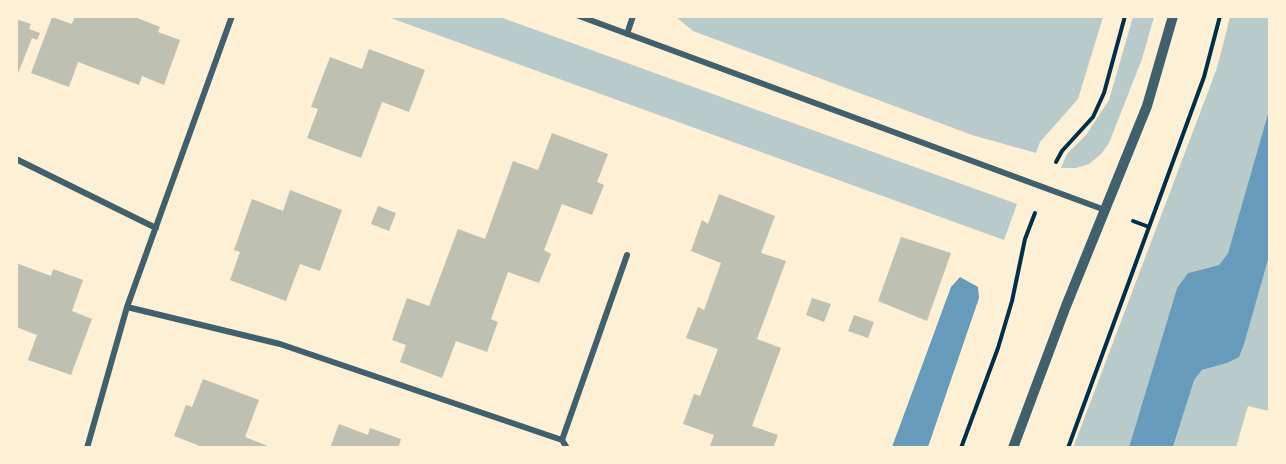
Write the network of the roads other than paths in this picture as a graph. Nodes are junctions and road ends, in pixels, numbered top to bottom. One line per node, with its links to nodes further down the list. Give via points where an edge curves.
1 (232, 16): 8 (street)
2 (579, 16): 5 (street)
3 (633, 16): 5 (street)
4 (1173, 16): 7 (street, via 1147,106)
5 (627, 34): 7 (street)
6 (16, 159): 8 (street)
7 (1105, 210): 14 (street)
8 (156, 228): 10 (street)
9 (627, 255): 11 (street)
10 (127, 307): 11 (street, via 280,344); 12 (street)
11 (562, 440): 13 (street)
12 (87, 447)
13 (567, 447)
14 (1014, 447)

